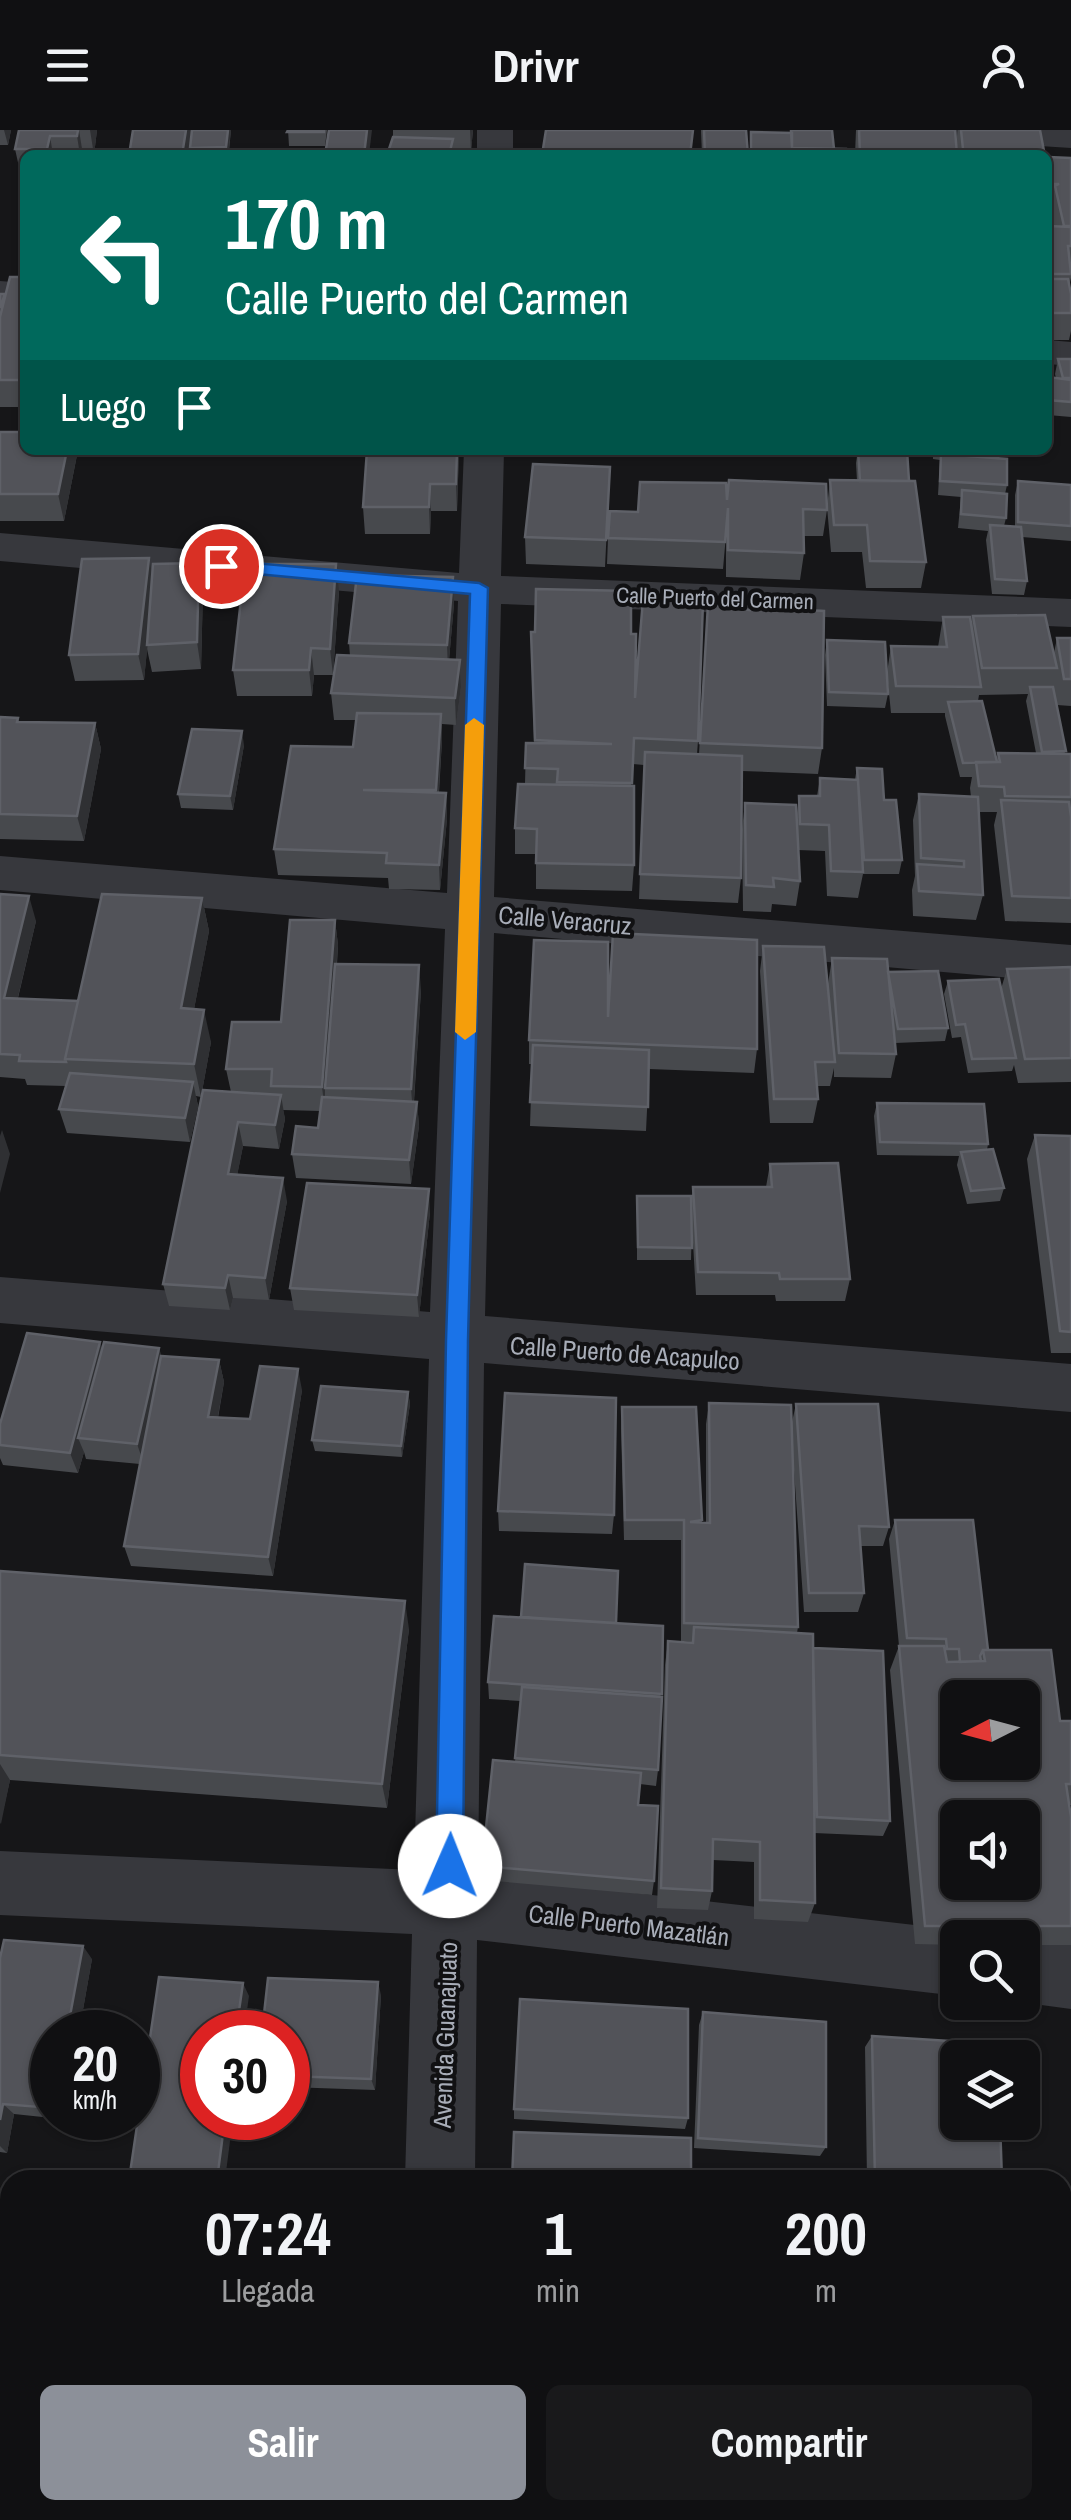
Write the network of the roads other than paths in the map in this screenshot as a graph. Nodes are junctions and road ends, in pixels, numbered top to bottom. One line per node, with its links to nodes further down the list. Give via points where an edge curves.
1 (960, 130): 2 (street)
2 (1071, 136)
3 (484, 455): 5 (street, Avenida Guanajuato)
4 (0, 547): 5 (street, Calle Puerto del Carmen)
5 (479, 588): 6 (street, Calle Puerto del Carmen); 8 (street, Avenida Guanajuato)
6 (1071, 614)
7 (0, 873): 8 (street, Calle Veracruz)
8 (468, 912): 9 (street, Calle Veracruz); 11 (street, Avenida Guanajuato)
9 (1071, 964)
10 (0, 1300): 11 (street, Calle Puerto de Acapulco)
11 (457, 1340): 12 (street, Calle Puerto de Acapulco); 14 (street, Avenida Guanajuato)
12 (1071, 1388)
13 (0, 1883): 14 (street, Calle Puerto Mazatlán)
14 (449, 1904): 15 (street, Calle Puerto Mazatlán); 18 (street, Avenida Guanajuato)
15 (940, 1961)
16 (1040, 1973): 17 (street)
17 (1071, 1976)
18 (440, 2170)

